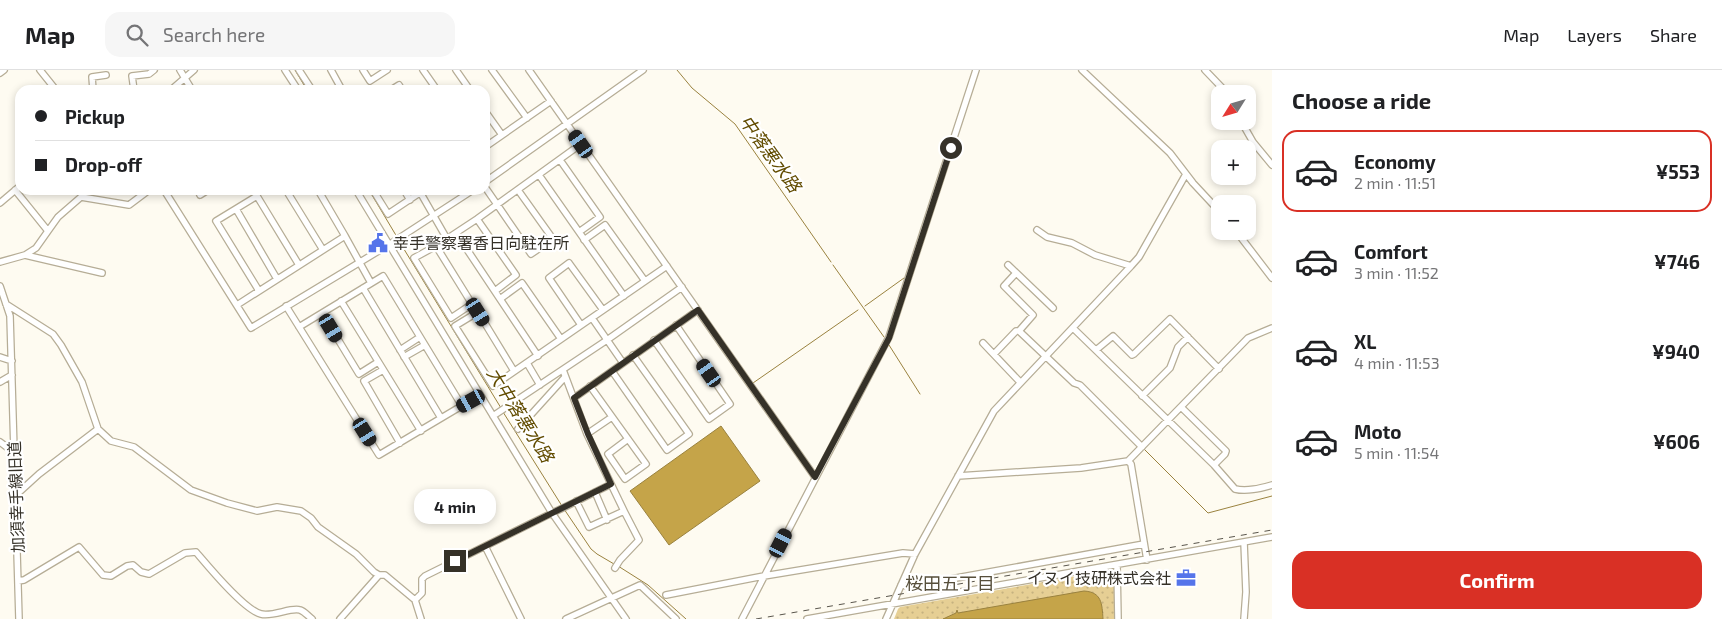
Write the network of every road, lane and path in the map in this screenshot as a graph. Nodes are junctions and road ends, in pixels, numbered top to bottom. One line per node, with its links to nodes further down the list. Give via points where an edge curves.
1 (4, 70): 19 (street)
2 (40, 70): 22 (street)
3 (180, 70): 21 (street)
4 (194, 70): 21 (street)
5 (285, 70): 27 (street)
6 (299, 70): 28 (street)
7 (331, 70): 29 (street)
8 (363, 70): 9 (street, via 370,81)
9 (387, 70)
10 (423, 70): 30 (street)
11 (456, 70): 31 (street)
12 (492, 70): 35 (street)
13 (529, 70): 33 (street)
14 (643, 70): 36 (street)
15 (976, 70): 164 (street, via 889,338)
16 (1082, 70): 43 (street, via 1150,133 1178,161)
17 (1205, 70): 32 (street)
18 (150, 71): 24 (street, via 132,76)
19 (0, 73)
20 (106, 75): 23 (street, via 92,77)
21 (185, 78): 25 (street); 26 (street)
22 (52, 85)
23 (93, 85)
24 (133, 85)
25 (177, 85)
26 (189, 85)
27 (295, 85)
28 (309, 85)
29 (339, 85)
30 (434, 85)
31 (466, 85)
32 (1219, 85)
33 (551, 102): 35 (street); 36 (street)
34 (490, 118): 38 (street)
35 (527, 118): 38 (street)
36 (567, 125): 40 (street); 45 (street)
37 (1246, 130): 42 (street)
38 (502, 135): 39 (street)
39 (490, 143)
40 (581, 144): 41 (street); 84 (street)
41 (560, 160): 44 (street); 70 (street, via 600,217)
42 (1272, 165)
43 (1186, 174): 62 (street); 85 (street)
44 (539, 175): 47 (street); 70 (street)
45 (490, 179)
46 (15, 190): 63 (street)
47 (518, 190): 64 (street); 64 (street, via 553,239 531,254)
48 (490, 194): 64 (street)
49 (23, 195): 69 (street)
50 (138, 195): 60 (street, via 129,205)
51 (167, 195): 101 (street)
52 (289, 195): 78 (street)
53 (321, 195): 72 (street)
54 (360, 195): 76 (street)
55 (376, 195): 61 (street, via 388,214)
56 (407, 195): 61 (street)
57 (417, 195): 61 (street)
58 (424, 195): 66 (street)
59 (466, 195): 66 (street)
60 (81, 197): 69 (street, via 58,217)
61 (410, 200)
62 (1211, 202)
63 (0, 203)
64 (498, 205): 67 (street)
65 (236, 209): 82 (street, via 257,196); 89 (street); 96 (street, via 216,221)
66 (434, 216): 73 (street); 76 (street)
67 (477, 220): 71 (street); 95 (street, via 516,275)
68 (1037, 230): 85 (street, via 1047,237)
69 (48, 231): 79 (street, via 36,248)
70 (579, 232): 74 (street)
71 (456, 233): 73 (street); 95 (street)
72 (346, 236): 78 (street); 81 (street)
73 (447, 239): 77 (street)
74 (584, 240): 90 (street, via 605,225); 97 (street)
75 (1243, 240): 88 (street)
76 (395, 241): 81 (street); 143 (street)
77 (436, 246): 77 (street, via 472,304 450,318 414,258)
78 (323, 250): 82 (street)
79 (25, 255): 80 (street); 86 (street)
80 (0, 262)
81 (358, 262): 91 (street); 102 (street)
82 (300, 265): 89 (street)
83 (1008, 265): 87 (street)
84 (667, 266): 90 (street); 93 (street)
85 (1131, 266): 111 (street)
86 (102, 273)
87 (1016, 273): 103 (street); 113 (street, via 1004,286 1033,315)
88 (1272, 278)
89 (277, 279): 96 (street)
90 (645, 281): 97 (street)
91 (371, 283): 94 (street); 114 (street, via 383,276)
92 (0, 286): 100 (street, 加須幸手線旧道)
93 (682, 287): 105 (street); 117 (street)
94 (363, 288): 99 (street); 121 (street)
95 (495, 290): 98 (street)
96 (259, 291): 101 (street)
97 (624, 296): 104 (street)
98 (500, 298): 116 (street, via 522,283); 125 (street)
99 (341, 301): 106 (street); 130 (street)
100 (4, 302): 129 (street, 加須幸手線旧道, via 10,316); 153 (street, via 48,330 61,345 82,382)
101 (237, 305): 102 (street, via 251,328)
102 (286, 306): 110 (street)
103 (1053, 308)
104 (603, 310): 107 (street); 108 (street, via 569,263 549,278)
105 (698, 310): 109 (street); 164 (street)
106 (322, 313): 110 (street); 130 (street, via 359,374)
107 (592, 318): 108 (street); 117 (street)
108 (582, 325): 116 (street)
109 (676, 325): 118 (street); 118 (street, via 730,404 709,419)
110 (299, 327): 158 (street, via 379,455)
111 (1073, 328): 122 (street); 128 (street)
112 (1272, 328): 133 (street, via 1248,338)
113 (1019, 331): 123 (street); 128 (street)
114 (420, 337): 120 (street); 121 (street)
115 (1188, 337): 122 (street, via 1170,319 1134,354 1113,336); 133 (street); 144 (street, via 1178,347 1170,368)
116 (562, 339): 125 (street)
117 (607, 340): 132 (street); 137 (street)
118 (654, 340): 124 (street)
119 (983, 344): 123 (street)
120 (425, 345): 127 (street); 146 (street)
121 (400, 350): 127 (street)
122 (1096, 350): 144 (street)
123 (994, 354): 140 (street)
124 (633, 355): 132 (street); 136 (street, via 689,434 667,450)
125 (538, 356): 131 (street)
126 (0, 357): 129 (street)
127 (404, 357): 150 (street)
128 (1045, 357): 140 (street); 159 (street, via 1080,385)
129 (12, 361): 138 (street, 加須幸手線旧道)
130 (378, 362): 134 (street)
131 (527, 363): 135 (street); 141 (street)
132 (623, 363): 136 (street)
133 (1219, 369): 147 (street)
134 (383, 370): 154 (street); 158 (street, via 364,381)
135 (514, 371): 135 (street, via 492,386 455,326 478,312)
136 (612, 371): 142 (street)
137 (564, 374): 141 (street); 145 (street); 152 (street)
138 (12, 375): 139 (street); 160 (street, 加須幸手線旧道)
139 (0, 382)
140 (1020, 382): 163 (street, via 994,411)
141 (540, 385): 148 (street)
142 (590, 386): 145 (street); 149 (street)
143 (480, 395): 146 (street); 148 (street)
144 (1142, 396): 151 (street)
145 (574, 398): 155 (street)
146 (462, 406): 150 (street)
147 (1181, 407): 151 (street); 162 (street, via 1226,451)
148 (493, 416): 171 (street)
149 (612, 417): 155 (street); 156 (street)
150 (441, 418): 154 (street)
151 (1168, 420): 159 (street); 162 (street)
152 (518, 428)
153 (98, 429): 168 (street); 181 (street, via 111,441 134,447 191,490 257,511 277,507 301,511)
154 (421, 431): 158 (street)
155 (588, 434): 165 (street)
156 (628, 440): 156 (street, via 646,464 625,479 608,454)
157 (0, 442): 160 (street)
158 (400, 443)
159 (1142, 447): 161 (street)
160 (14, 449): 168 (street, 加須幸手線旧道)
161 (1128, 461): 163 (street); 175 (street)
162 (1214, 466): 166 (street, via 1238,490)
163 (958, 476): 177 (street)
164 (815, 477): 182 (street)
165 (611, 484): 167 (street); 170 (street)
166 (1272, 485)
167 (595, 492): 169 (street); 172 (street)
168 (16, 494): 183 (street, 加須幸手線旧道)
169 (576, 501): 171 (street); 172 (street, via 589,527)
170 (624, 511): 172 (street); 179 (street, via 640,540)
171 (555, 512): 176 (street); 186 (street)
172 (606, 520)
173 (1272, 537): 174 (street)
174 (1244, 542): 178 (street); 201 (street)
175 (1144, 544): 178 (street); 184 (street, via 912,586)
176 (485, 546): 187 (street, via 425,576 422,593); 193 (street)
177 (915, 554): 182 (street, via 903,553); 184 (street)
178 (1147, 560): 180 (street)
179 (616, 565)
180 (1117, 565): 188 (street); 200 (street)
181 (379, 575): 187 (street, via 385,575); 191 (street)
182 (764, 576): 185 (street); 197 (street)
183 (18, 581): 189 (street, 加須幸手線旧道); 190 (street, via 79,547 104,575 110,576 133,565 149,574 185,553 196,552 225,586 258,614 300,610)
184 (901, 585): 188 (street)
185 (666, 595)
186 (611, 597): 194 (street); 195 (street); 196 (street, via 640,584)
187 (415, 600): 192 (street)
188 (893, 605): 198 (street); 199 (street)
189 (19, 619)
190 (312, 619)
191 (340, 619)
192 (421, 619)
193 (521, 619)
194 (566, 619)
195 (626, 619)
196 (676, 619)
197 (742, 619)
198 (808, 619)
199 (886, 619)
200 (1118, 619)
201 (1244, 619)

